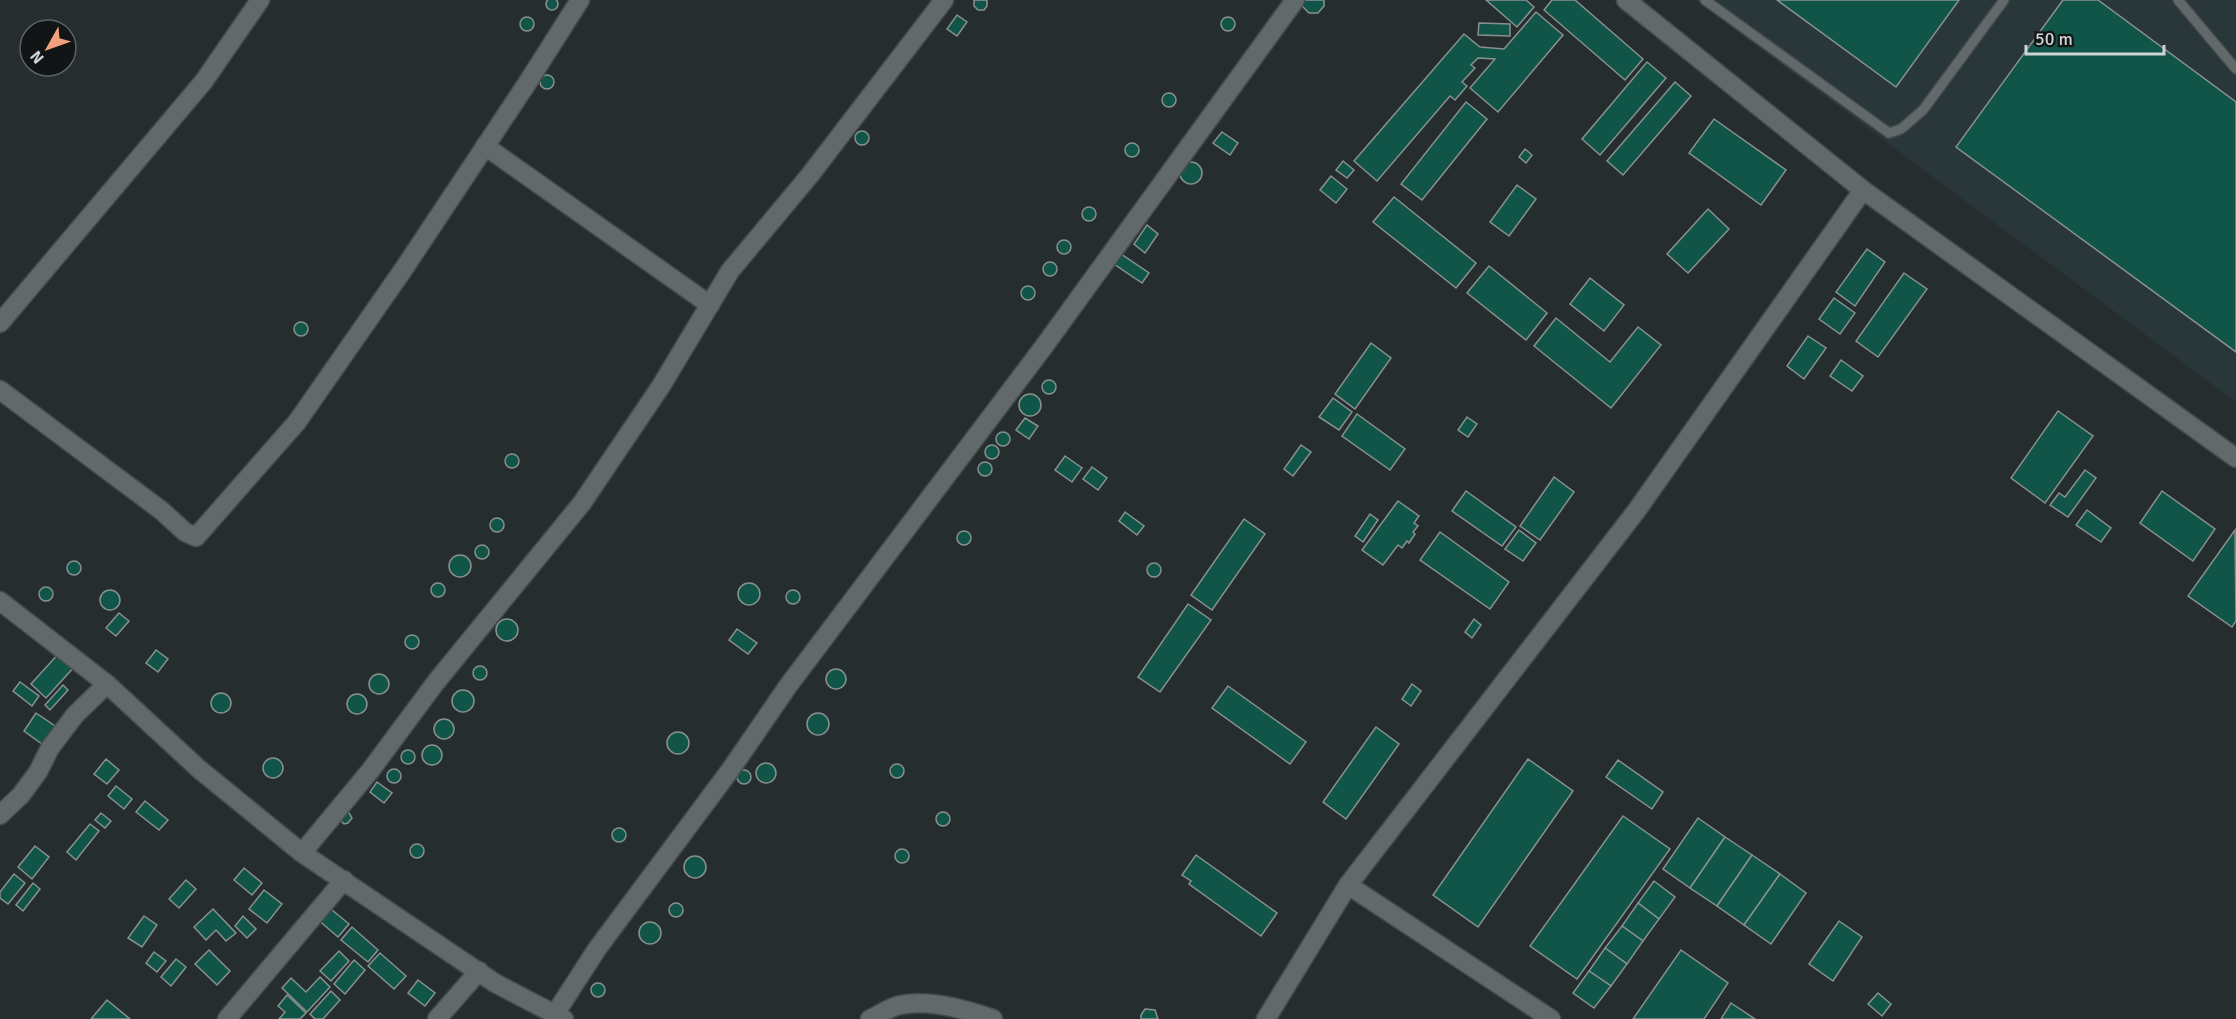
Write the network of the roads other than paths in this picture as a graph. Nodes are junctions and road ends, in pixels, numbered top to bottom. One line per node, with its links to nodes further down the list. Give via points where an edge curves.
1 (260, 0): 13 (street, via 204,81)
2 (580, 0): 10 (street)
3 (944, 0): 12 (street, via 810,175 730,271)
4 (1294, 0): 24 (street, via 1045,345 788,686 597,949)
5 (1626, 0): 11 (street)
6 (1705, 0): 7 (lane, via 1889,133 1902,129 1923,110)
7 (2004, 0)
8 (2178, 0): 9 (lane)
9 (2236, 69)
10 (485, 146): 12 (street); 14 (street, via 297,422 196,537)
11 (1863, 190): 15 (street); 21 (street, via 1637,510)
12 (710, 305): 19 (street, via 582,503)
13 (0, 323)
14 (0, 390)
15 (2236, 458)
16 (0, 601): 17 (street)
17 (107, 684): 18 (street, via 75,715 32,779); 19 (street, via 200,769)
18 (0, 815)
19 (302, 853): 20 (street)
20 (344, 880): 22 (street); 25 (street)
21 (1347, 885): 29 (street); 30 (street)
22 (479, 970): 24 (street, via 495,983); 26 (street)
23 (896, 1012): 27 (street); 28 (street, via 929,1004)
24 (560, 1016)
25 (227, 1019)
26 (437, 1019)
27 (870, 1019)
28 (993, 1019)
29 (1266, 1019)
30 (1551, 1019)

